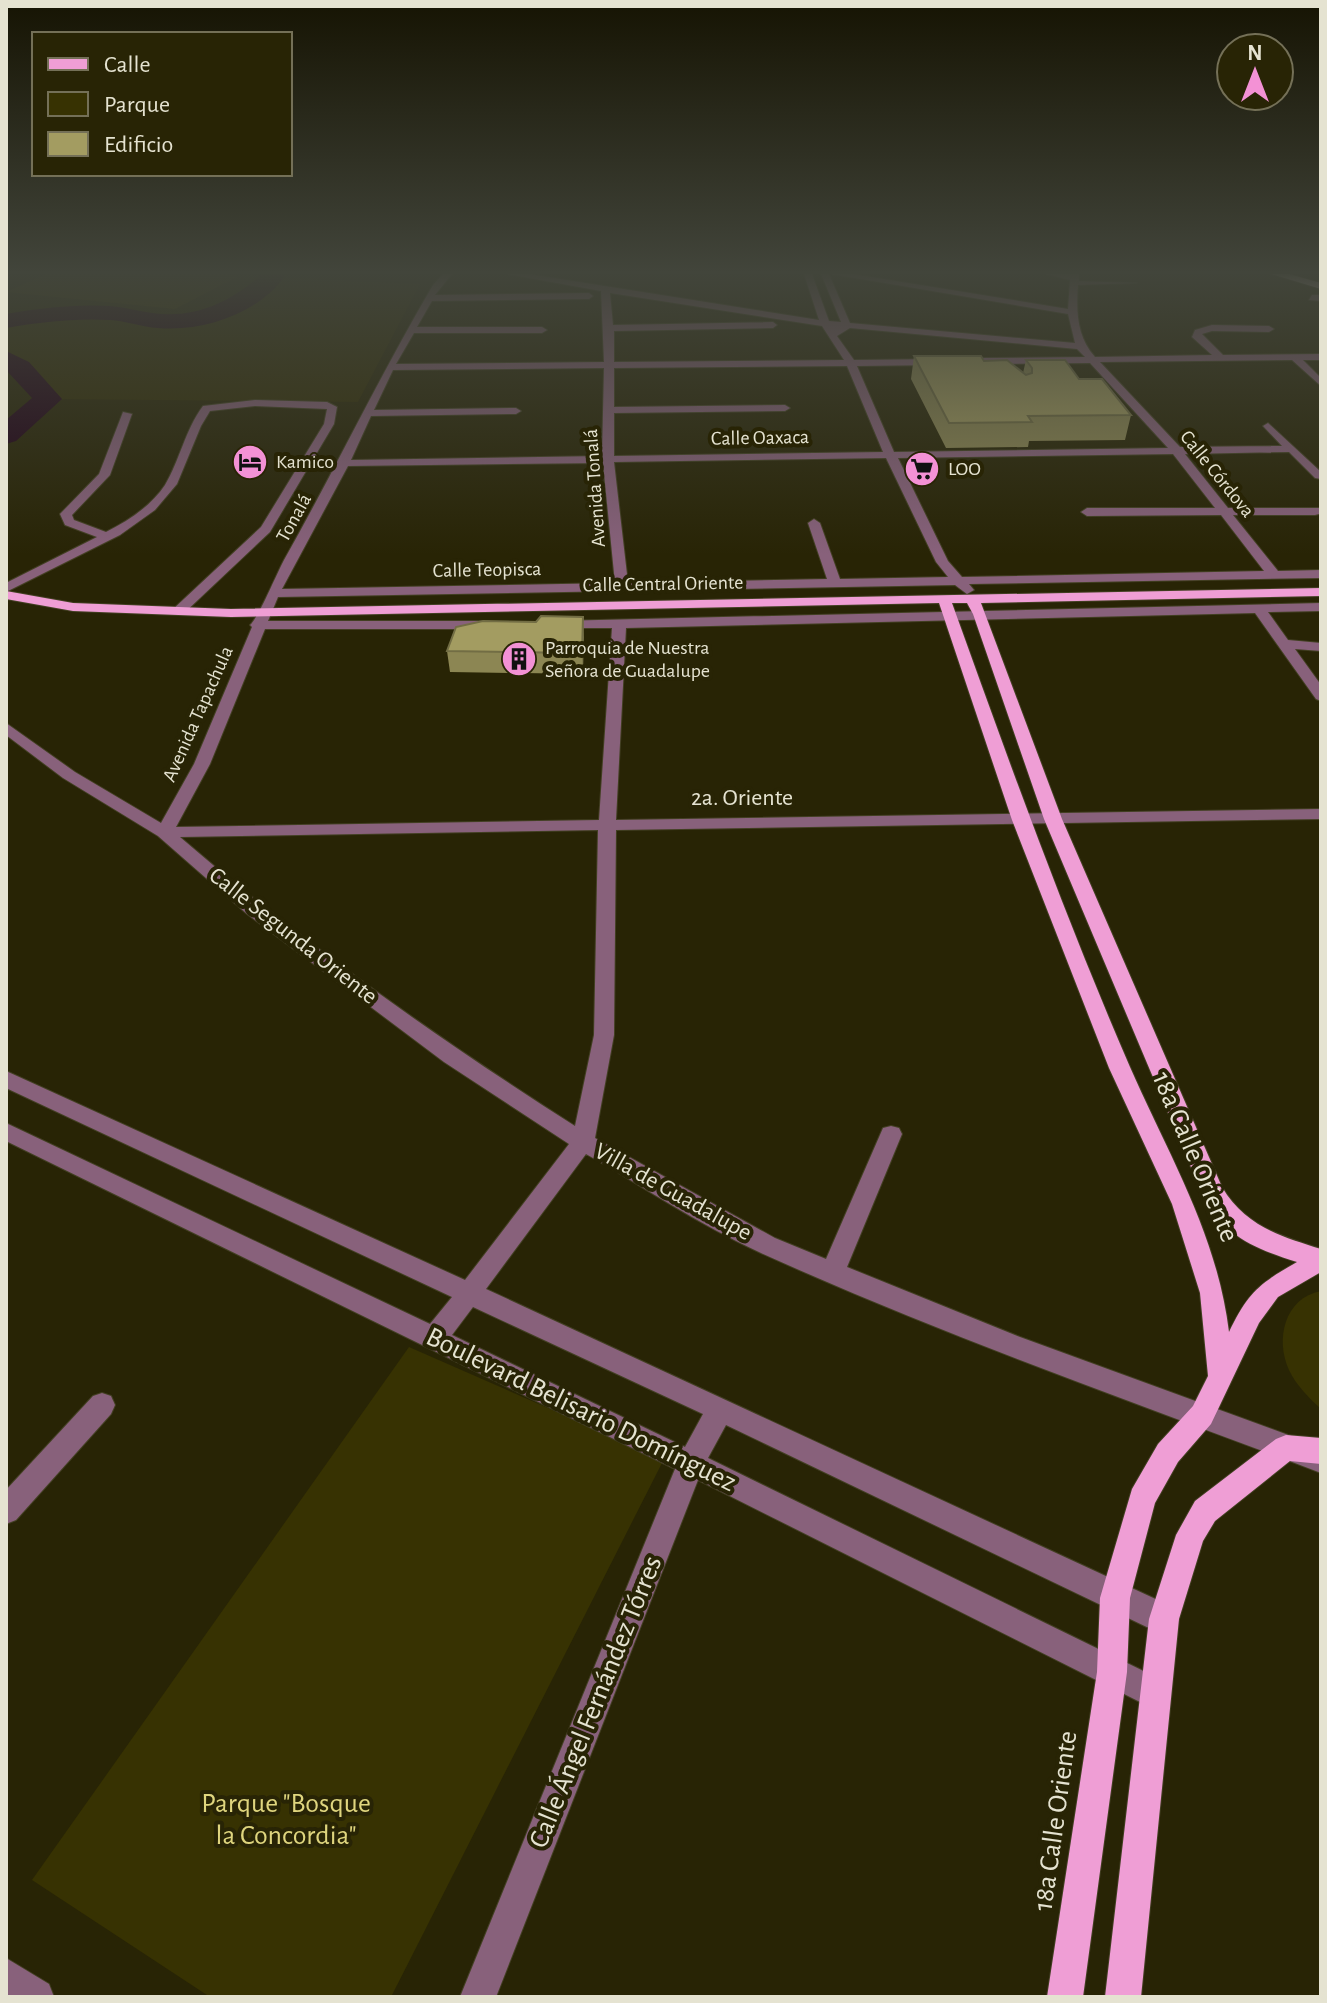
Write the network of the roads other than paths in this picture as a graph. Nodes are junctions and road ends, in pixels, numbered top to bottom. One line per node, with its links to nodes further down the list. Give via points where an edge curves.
1 (389, 367): 12 (street, Tonalá)
2 (608, 367): 10 (street, Avenida Tonalá)
3 (853, 367): 17 (street)
4 (995, 367): 7 (street)
5 (1099, 367): 16 (street, Calle Córdova)
6 (1305, 367): 8 (street)
7 (999, 372)
8 (1321, 383)
9 (785, 408): 10 (street)
10 (607, 410): 18 (street, Avenida Tonalá)
11 (516, 411): 12 (street)
12 (366, 413): 19 (street, Tonalá)
13 (127, 414): 25 (street, via 104,475 66,514 69,522)
14 (1268, 426): 15 (street)
15 (1291, 449): 16 (street, Calle Oaxaca); 20 (street)
16 (1176, 450): 17 (street, Calle Oaxaca); 21 (street, Calle Córdova)
17 (890, 454): 18 (street, Calle Oaxaca); 26 (street)
18 (608, 459): 19 (street, Calle Oaxaca); 31 (street, Avenida Tonalá)
19 (344, 463): 33 (street, Tonalá)
20 (1319, 476)
21 (1225, 511): 22 (street); 23 (street); 28 (street, Calle Córdova)
22 (1315, 511)
23 (1087, 512)
24 (814, 523): 29 (street)
25 (107, 537): 30 (street); 39 (street, via 140,517 170,485 207,408 255,403 332,407 329,424 266,529)
26 (942, 562): 35 (street); 36 (street)
27 (1321, 574): 28 (street)
28 (1274, 575): 35 (street)
29 (836, 585): 31 (street, Calle Teopisca); 36 (street, Calle Teopisca)
30 (6, 588)
31 (622, 588): 33 (street, Calle Teopisca)
32 (1321, 592): 35 (main road)
33 (273, 593): 40 (street, Tonalá)
34 (6, 595): 39 (main road, Calle Central Oriente, via 73,607)
35 (972, 598): 36 (street); 36 (street); 38 (street); 49 (main road, 18a Calle Oriente)
36 (945, 599): 40 (main road, Calle Central Oriente); 41 (street); 50 (main road, 18a Calle Oriente)
37 (1321, 607): 38 (street)
38 (1259, 609): 44 (street)
39 (177, 612): 40 (main road, Calle Central Oriente)
40 (261, 619): 42 (street); 52 (street, Avenida Tapachula, via 202,764)
41 (619, 624): 43 (street); 51 (street, Villa de Guadalupe)
42 (510, 625)
43 (541, 625)
44 (1284, 644): 45 (street); 46 (street)
45 (1321, 647)
46 (1321, 696)
47 (6, 728): 52 (street, Calle Segunda Oriente, via 69,775)
48 (1321, 814): 49 (street, 2a. Oriente)
49 (1053, 819): 50 (street, 2a. Oriente); 57 (main road, 18a Calle Oriente, via 1206,1179 1225,1212 1254,1236)
50 (1021, 820): 51 (street, 2a. Oriente); 61 (main road, 18a Calle Oriente, via 1120,1068 1184,1204 1212,1293)
51 (607, 823): 52 (street, 2a. Oriente); 56 (street, Villa de Guadalupe, via 604,1035)
52 (164, 832): 56 (street, Calle Segunda Oriente, via 254,910 451,1057)
53 (6, 1079): 59 (street)
54 (6, 1131): 60 (street, Boulevard Belisario Domínguez)
55 (891, 1134): 58 (street)
56 (583, 1142): 58 (street, Villa de Guadalupe, via 767,1245); 59 (street)
57 (1321, 1260): 61 (main road, via 1269,1290 1249,1316)
58 (832, 1273): 64 (street, Villa de Guadalupe)
59 (469, 1292): 60 (street); 63 (street)
60 (435, 1338): 68 (street, Boulevard Belisario Domínguez)
61 (1221, 1376): 64 (main road, 18a Calle Oriente)
62 (102, 1405): 69 (street)
63 (720, 1409): 68 (street, Calle Ángel Fernández Tórres); 70 (street)
64 (1202, 1415): 65 (street); 70 (main road, 18a Calle Oriente, via 1168,1453 1142,1499)
65 (1286, 1448): 66 (main road); 67 (street); 71 (main road, via 1205,1511 1190,1535)
66 (1321, 1451)
67 (1321, 1460)
68 (691, 1463): 72 (street, Boulevard Belisario Domínguez); 76 (street, Calle Ángel Fernández Tórres)
69 (6, 1510)
70 (1115, 1598): 71 (street); 72 (main road, 18a Calle Oriente)
71 (1164, 1619): 73 (main road)
72 (1112, 1672): 73 (street, Boulevard Belisario Domínguez); 77 (main road, 18a Calle Oriente)
73 (1155, 1693): 78 (main road)
74 (6, 1976): 75 (street)
75 (36, 1997)
76 (478, 1997)
77 (1065, 1997)
78 (1123, 1997)

